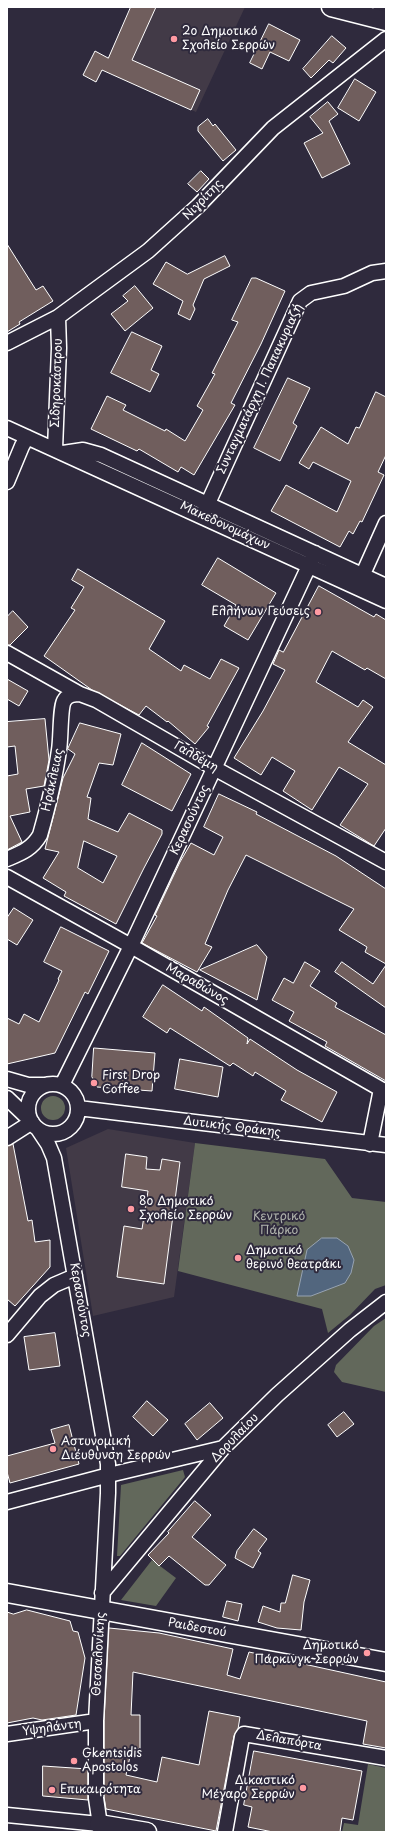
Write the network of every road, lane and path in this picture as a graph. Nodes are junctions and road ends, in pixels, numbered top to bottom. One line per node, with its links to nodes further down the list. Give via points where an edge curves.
1 (331, 7): 2 (main road)
2 (382, 15)
3 (386, 39): 5 (street, Νιγρίτης, via 273,128 198,206 154,246)
4 (385, 271): 11 (street, Συνταγματάρχη Ι. Παπακυριαζή, via 372,273 352,284 311,293 300,301)
5 (58, 317): 6 (street, Νιγρίτης); 9 (street, Σιδηροκάστρου)
6 (7, 343)
7 (7, 428): 8 (street)
8 (27, 437): 9 (street); 10 (street)
9 (59, 451): 11 (street, Μακεδονομάχων, via 94,452)
10 (7, 482)
11 (205, 510): 13 (street, Μακεδονομάχων)
12 (386, 523): 14 (street)
13 (312, 559): 14 (street, Μακεδονομάχων); 19 (street, Κερασούντος)
14 (360, 581): 15 (street, Μακεδονομάχων); 16 (street, Μακεδονομάχων)
15 (386, 586)
16 (386, 601)
17 (7, 652): 18 (street, Γαλδέμη)
18 (80, 694): 19 (street, Γαλδέμη, via 96,700); 20 (street, Ηράκλειας, via 65,699 63,705 57,763 40,835 27,850)
19 (214, 768): 21 (street, Γαλδέμη); 23 (street, Κερασούντος)
20 (7, 859)
21 (386, 862)
22 (7, 877): 23 (street, Μαραθώνος)
23 (130, 946): 26 (street, Κερασούντος); 27 (street, Μαραθώνος)
24 (7, 1079): 25 (street, via 28,1085)
25 (44, 1085): 26 (street); 30 (street, via 30,1098 28,1111)
26 (62, 1085): 29 (street, via 72,1092)
27 (383, 1091): 32 (street)
28 (7, 1098): 30 (street, Κερασούντος)
29 (78, 1108): 30 (street, via 75,1122 66,1130 54,1134); 32 (street, Δυτικής Θράκης)
30 (34, 1124): 31 (street); 34 (street, Κερασούντος, via 54,1158)
31 (7, 1138)
32 (370, 1144): 33 (street, Δυτικής Θράκης)
33 (386, 1145)
34 (75, 1276): 36 (street, via 54,1285 40,1296); 38 (street, Κερασούντος)
35 (386, 1302): 37 (street, Δορυλαίου, via 283,1389)
36 (7, 1335)
37 (223, 1448): 38 (street); 41 (street, Δορυλαίου)
38 (109, 1475): 39 (street); 41 (street, Θεσσαλονίκης)
39 (7, 1502)
40 (7, 1593): 42 (main road, Ραιδεστού)
41 (102, 1593): 42 (street, Θεσσαλονίκης)
42 (101, 1610): 43 (main road, Ραιδεστού); 44 (street, Θεσσαλονίκης)
43 (386, 1662)
44 (96, 1722): 45 (street, Υψηλάντη); 48 (street, Θεσσαλονίκης, via 96,1798)
45 (7, 1734)
46 (386, 1758): 50 (street, Δελαπόρτα, via 244,1734)
47 (7, 1815): 48 (street)
48 (100, 1828): 49 (main road)
49 (147, 1832)
50 (224, 1832)

